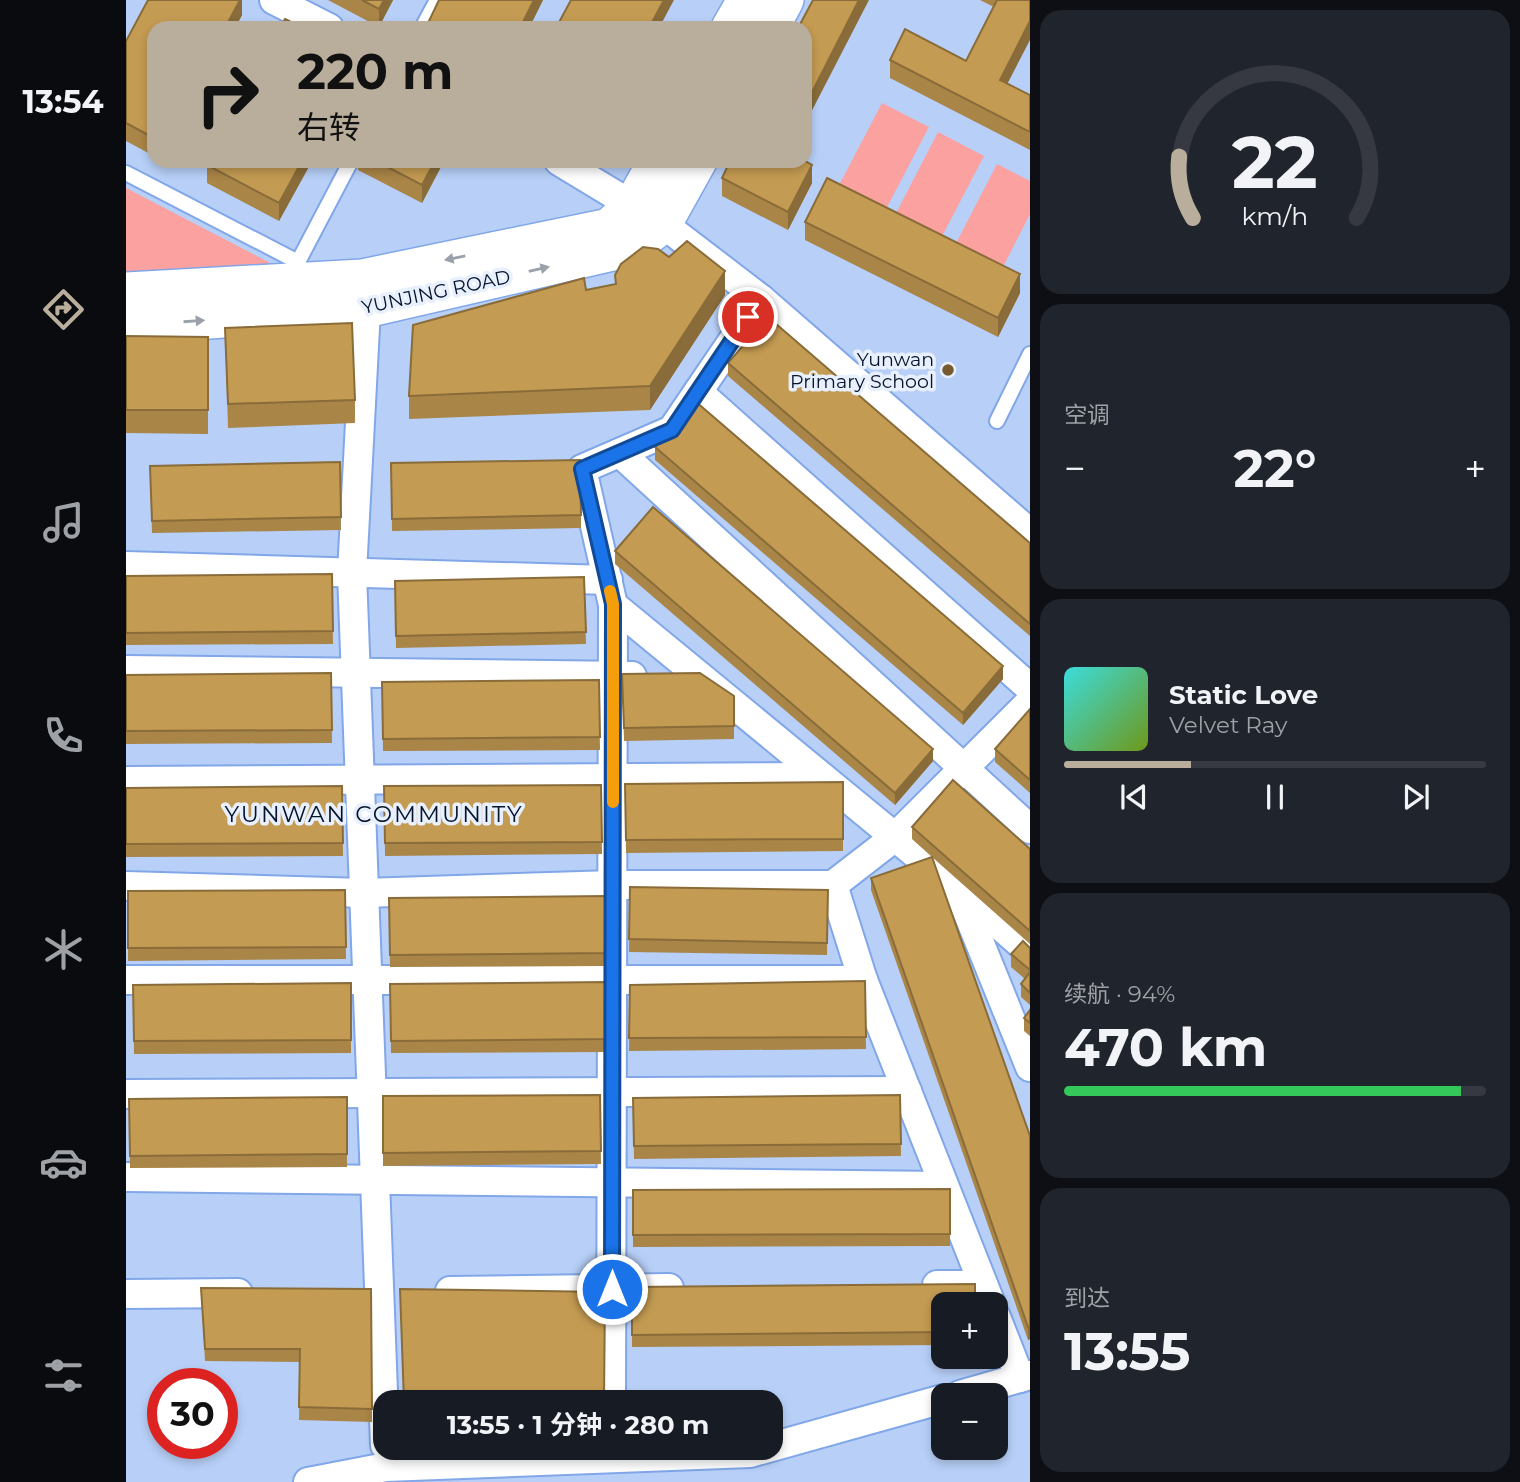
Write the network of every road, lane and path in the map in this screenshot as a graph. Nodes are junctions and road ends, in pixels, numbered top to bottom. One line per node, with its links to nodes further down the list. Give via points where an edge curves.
1 (274, 0): 5 (street)
2 (437, 0): 6 (lane)
3 (746, 0): 7 (street)
4 (785, 0): 8 (street)
5 (315, 21)
6 (426, 21)
7 (734, 21)
8 (774, 21)
9 (347, 168): 13 (lane, via 298,262)
10 (570, 168): 14 (street)
11 (653, 168): 14 (street, YUNJING ROAD)
12 (694, 168): 15 (street, YUNJING ROAD)
13 (126, 173)
14 (632, 206): 15 (street); 16 (street, YUNJING ROAD, one-way to 16, via 609,227 362,278)
15 (663, 225): 17 (street); 18 (street, YUNJING ROAD, one-way to 15, via 634,247)
16 (126, 291)
17 (761, 299): 21 (street); 24 (street)
18 (366, 309): 19 (street, YUNJING ROAD, one-way to 18); 26 (street)
19 (126, 326)
20 (1030, 354): 22 (lane)
21 (698, 392): 23 (street, via 672,430); 32 (street)
22 (997, 421)
23 (620, 453): 27 (street, via 582,469); 34 (street)
24 (1030, 533)
25 (126, 566): 26 (street)
26 (352, 573): 27 (street); 29 (street)
27 (610, 592): 30 (street); 31 (street)
28 (126, 670): 29 (street)
29 (356, 673): 30 (street); 37 (street)
30 (613, 676): 31 (street); 36 (street)
31 (701, 677): 35 (street)
32 (1030, 688)
33 (1030, 702): 34 (street)
34 (963, 769): 39 (street); 40 (street)
35 (822, 777): 36 (street); 40 (street)
36 (613, 778): 37 (street); 42 (street)
37 (360, 779): 38 (street); 45 (street)
38 (126, 780)
39 (1030, 829)
40 (895, 837): 41 (street); 44 (street)
41 (833, 885): 42 (street); 47 (street)
42 (613, 886): 45 (street); 50 (street)
43 (126, 887): 45 (street)
44 (957, 888): 46 (street); 51 (street)
45 (364, 892): 49 (street)
46 (1030, 952)
47 (863, 979): 50 (street); 52 (street)
48 (126, 980): 49 (street)
49 (368, 980): 50 (street); 54 (street)
50 (612, 980): 53 (street)
51 (1030, 1067)
52 (907, 1091): 53 (street); 59 (street)
53 (612, 1092): 54 (street); 58 (street)
54 (372, 1093): 55 (street); 57 (street)
55 (126, 1094)
56 (126, 1177): 57 (street)
57 (375, 1180): 58 (street); 63 (street)
58 (612, 1182): 59 (street); 62 (street)
59 (944, 1186): 65 (street)
60 (914, 1286): 64 (street)
61 (694, 1288): 62 (street)
62 (612, 1289): 63 (street); 72 (street)
63 (390, 1291): 71 (street)
64 (969, 1292)
65 (986, 1292)
66 (259, 1293): 67 (street)
67 (126, 1294)
68 (1008, 1342): 69 (street)
69 (1025, 1377): 70 (street)
70 (1003, 1383)
71 (387, 1390)
72 (611, 1390)
73 (931, 1402): 74 (street)
74 (783, 1444)
75 (373, 1458): 76 (street)
76 (308, 1482)

